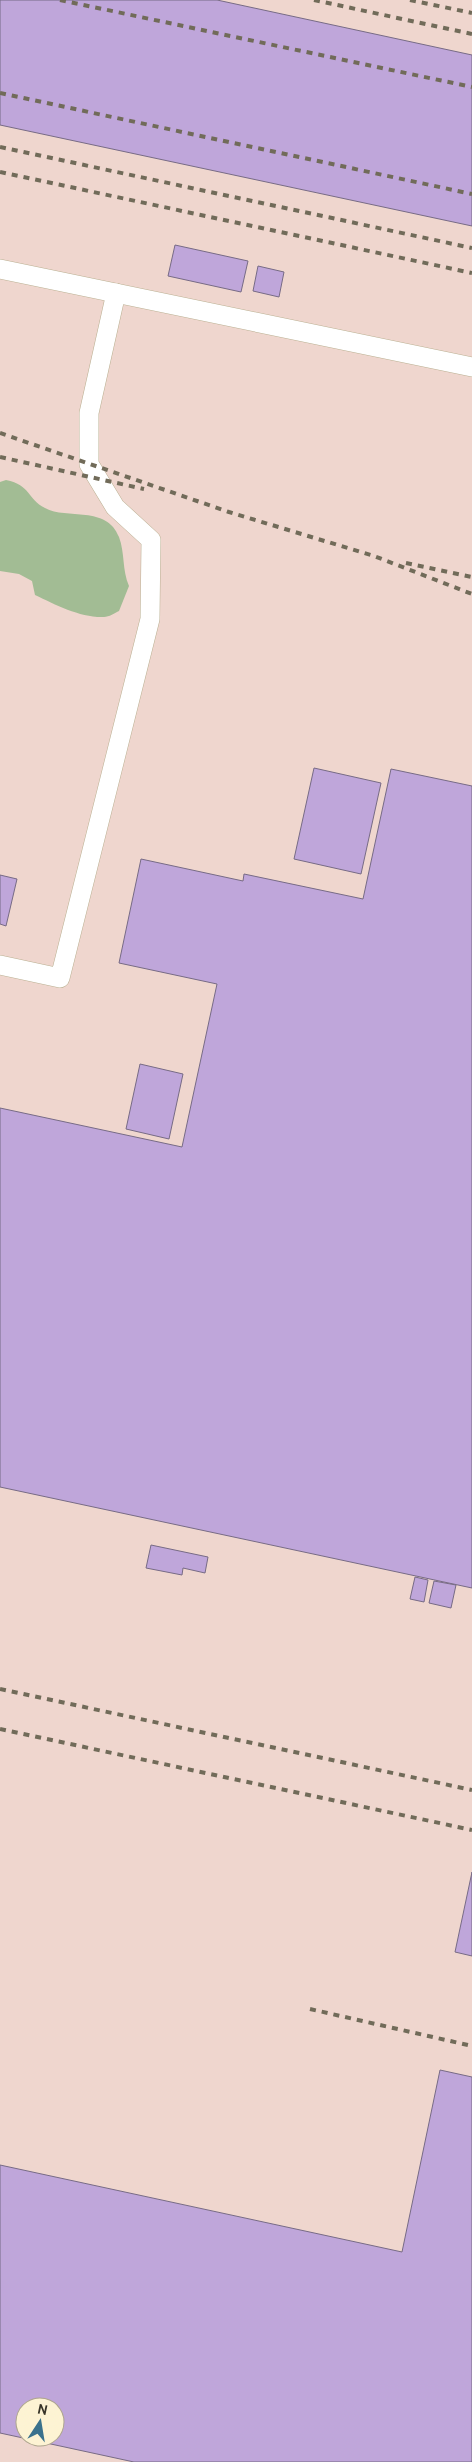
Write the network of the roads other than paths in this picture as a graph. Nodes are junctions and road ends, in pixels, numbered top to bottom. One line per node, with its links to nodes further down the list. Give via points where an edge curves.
1 (0, 269): 2 (lane)
2 (116, 293): 3 (lane); 4 (lane, via 89,413 89,464 115,507 151,540 150,619 60,978)
3 (472, 367)
4 (0, 965)

